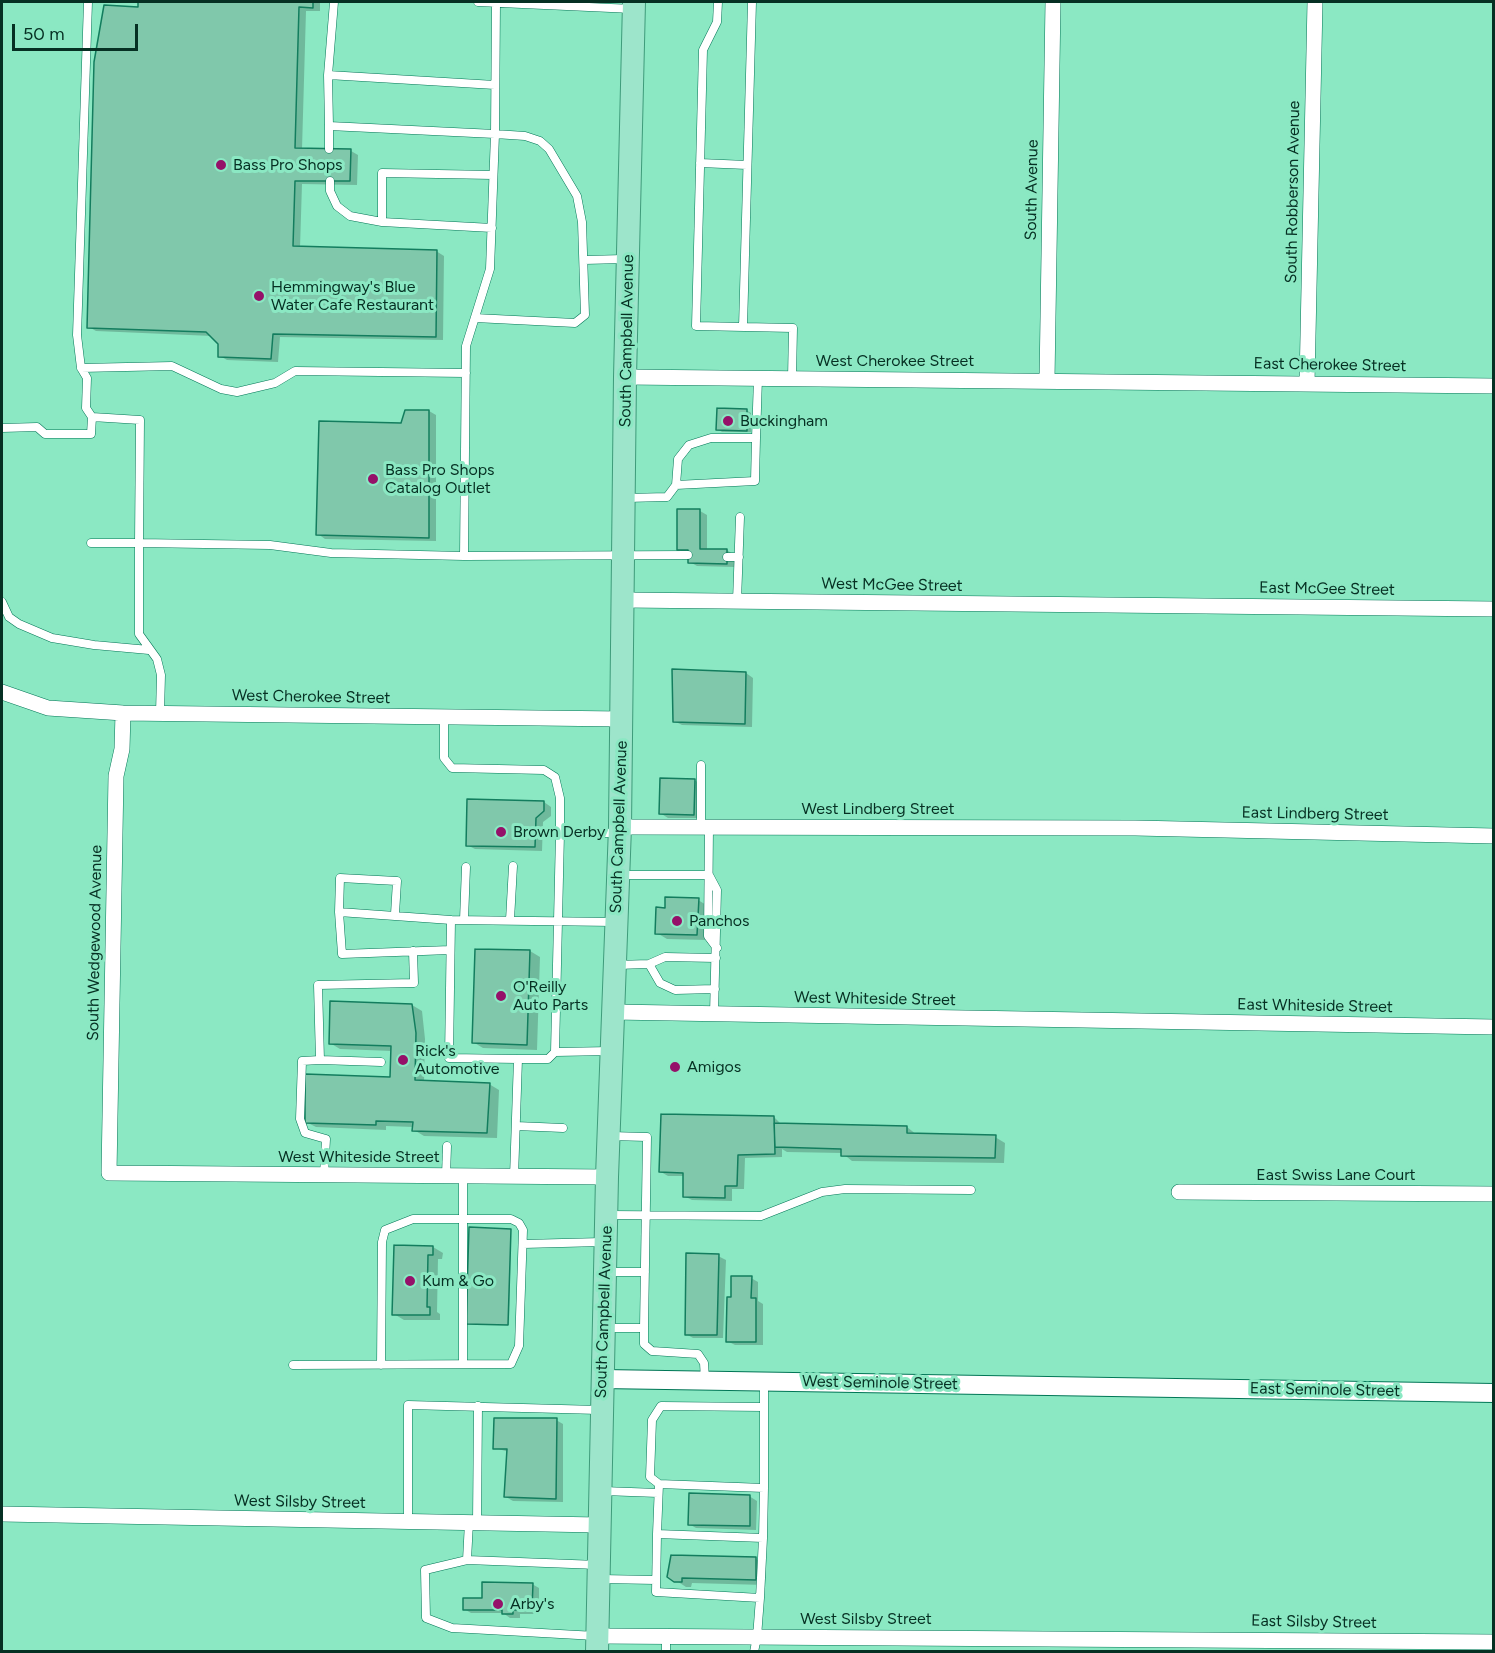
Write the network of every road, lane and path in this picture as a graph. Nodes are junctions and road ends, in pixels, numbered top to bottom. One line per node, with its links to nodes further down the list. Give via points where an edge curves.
1 (88, 2): 25 (lane, via 77,335)
2 (334, 2): 10 (lane)
3 (478, 2): 4 (lane)
4 (496, 2): 9 (lane); 11 (lane)
5 (718, 2): 15 (lane, via 717,22 703,50)
6 (752, 2): 16 (lane)
7 (1053, 2): 30 (street, South Avenue)
8 (1315, 2): 32 (street, South Robberson Avenue)
9 (634, 5): 22 (main road, South Campbell Avenue)
10 (328, 75): 11 (lane); 12 (lane)
11 (495, 86): 13 (lane)
12 (329, 126): 13 (lane); 14 (lane)
13 (495, 134): 17 (lane); 21 (lane, via 532,137 549,149 581,208)
14 (329, 149)
15 (700, 163): 16 (lane); 24 (lane, via 696,326)
16 (747, 165): 24 (lane)
17 (493, 175): 19 (lane, via 382,173); 20 (lane)
18 (330, 181): 19 (lane, via 337,206 350,216)
19 (382, 222): 20 (lane)
20 (492, 228): 23 (lane, via 490,269)
21 (584, 260): 22 (lane); 23 (lane, via 582,320)
22 (628, 260): 27 (main road, South Campbell Avenue)
23 (475, 318): 26 (lane, via 466,346)
24 (743, 327): 29 (lane, via 793,328)
25 (81, 368): 26 (lane, via 172,366 221,389 237,392 275,383 295,371); 34 (lane, via 87,378 86,408)
26 (466, 373): 43 (lane)
27 (625, 377): 28 (street, West Cherokee Street); 38 (main road, South Campbell Avenue)
28 (759, 378): 29 (street, West Cherokee Street); 36 (lane)
29 (792, 378): 30 (street, West Cherokee Street)
30 (1047, 380): 31 (street, West Cherokee Street)
31 (1165, 381): 32 (street, East Cherokee Street)
32 (1306, 383): 33 (street, East Cherokee Street)
33 (1494, 386)
34 (92, 417): 35 (lane, via 91,434 45,434 37,427); 41 (lane, via 140,420)
35 (2, 428)
36 (756, 438): 37 (lane, via 711,438 689,445 678,459); 37 (lane, via 755,481)
37 (676, 485): 38 (lane, via 667,496)
38 (625, 498): 45 (main road, South Campbell Avenue)
39 (740, 517): 46 (lane)
40 (91, 543): 41 (lane)
41 (138, 543): 43 (lane, via 270,544 331,554); 52 (lane, via 139,634)
42 (688, 555): 45 (lane)
43 (465, 556): 45 (lane)
44 (727, 556): 46 (lane)
45 (624, 557): 47 (main road, South Campbell Avenue)
46 (739, 557): 48 (lane)
47 (624, 600): 48 (street, West McGee Street); 57 (main road, South Campbell Avenue)
48 (737, 601): 50 (street, West McGee Street)
49 (2, 602): 52 (lane, via 9,616 19,624 52,638)
50 (1159, 605): 51 (street, East McGee Street)
51 (1494, 609)
52 (149, 650): 55 (lane, via 157,659 161,675)
53 (2, 692): 54 (street, West Cherokee Street, via 48,708)
54 (123, 713): 55 (street, West Cherokee Street); 94 (street, South Wedgewood Avenue, via 116,776)
55 (159, 713): 56 (street, West Cherokee Street)
56 (444, 717): 57 (street, West Cherokee Street); 62 (lane, via 444,758 452,768 544,770 555,777 560,798)
57 (622, 719): 61 (main road, South Campbell Avenue)
58 (701, 765): 59 (lane)
59 (705, 827): 60 (street, West Lindberg Street); 61 (street, West Lindberg Street); 66 (lane)
60 (1135, 828): 63 (street, East Lindberg Street)
61 (620, 830): 62 (lane); 67 (main road, South Campbell Avenue)
62 (560, 833): 73 (lane)
63 (1494, 836)
64 (513, 866): 72 (lane)
65 (466, 867): 71 (lane)
66 (709, 874): 67 (lane); 77 (lane, via 717,890)
67 (618, 875): 74 (main road, South Campbell Avenue)
68 (339, 912): 69 (lane); 69 (lane, via 340,878 397,881); 76 (lane, via 342,954)
69 (395, 914): 70 (lane)
70 (451, 920): 71 (lane); 75 (lane)
71 (464, 920): 72 (lane)
72 (510, 920): 73 (lane)
73 (559, 921): 74 (lane); 86 (lane)
74 (616, 922): 79 (main road, South Campbell Avenue)
75 (450, 950): 76 (lane); 87 (lane, via 449,1058)
76 (413, 951): 88 (lane, via 414,983 318,985)
77 (716, 958): 78 (lane, via 665,957); 80 (lane)
78 (649, 964): 79 (lane); 80 (lane, via 660,983 675,990)
79 (615, 965): 81 (main road, South Campbell Avenue)
80 (715, 989): 82 (lane)
81 (613, 1012): 82 (street, West Whiteside Street); 85 (main road, South Campbell Avenue)
82 (714, 1014): 83 (street, West Whiteside Street)
83 (1136, 1022): 84 (street, East Whiteside Street)
84 (1494, 1027)
85 (612, 1051): 86 (lane); 92 (main road, South Campbell Avenue)
86 (555, 1052): 87 (lane, via 548,1059)
87 (518, 1059): 90 (lane)
88 (320, 1060): 89 (lane); 95 (lane, via 302,1060 300,1119 305,1133 326,1139)
89 (381, 1062)
90 (516, 1126): 91 (lane); 98 (lane)
91 (563, 1128)
92 (609, 1136): 99 (main road, South Campbell Avenue); 104 (lane, via 647,1137)
93 (447, 1146): 96 (lane)
94 (109, 1173): 95 (street, West Whiteside Street)
95 (324, 1175): 96 (street, West Whiteside Street)
96 (446, 1176): 97 (street, West Whiteside Street)
97 (463, 1176): 98 (street, West Whiteside Street); 105 (lane)
98 (514, 1177): 99 (street, West Whiteside Street)
99 (608, 1177): 103 (main road, South Campbell Avenue)
100 (970, 1190): 104 (lane, via 845,1189 822,1192 760,1216)
101 (1179, 1192): 102 (street, East Swiss Lane Court)
102 (1494, 1194)
103 (607, 1215): 104 (lane); 106 (main road, South Campbell Avenue)
104 (645, 1215): 109 (lane)
105 (462, 1219): 107 (lane, via 511,1219 524,1230); 112 (lane); 114 (lane, via 413,1219 385,1230)
106 (606, 1241): 107 (lane); 108 (main road, South Campbell Avenue)
107 (523, 1244): 112 (lane, via 519,1346 515,1359 511,1364)
108 (605, 1272): 109 (lane); 110 (main road, South Campbell Avenue)
109 (645, 1272): 111 (lane)
110 (604, 1328): 111 (lane); 115 (main road, South Campbell Avenue)
111 (644, 1328): 116 (lane, via 644,1344 652,1351 698,1354 704,1363)
112 (463, 1364): 114 (lane)
113 (293, 1365): 114 (lane)
114 (381, 1365)
115 (602, 1379): 116 (street, West Seminole Street); 122 (main road, South Campbell Avenue)
116 (705, 1380): 117 (street, West Seminole Street)
117 (764, 1381): 118 (street, West Seminole Street); 121 (lane)
118 (1157, 1386): 119 (street, East Seminole Street)
119 (1494, 1393)
120 (478, 1406): 122 (lane); 128 (lane, via 408,1404); 129 (lane)
121 (764, 1407): 123 (lane, via 661,1406 652,1420 650,1477); 124 (lane)
122 (602, 1410): 125 (main road, South Campbell Avenue)
123 (659, 1484): 124 (lane); 126 (lane)
124 (764, 1488): 132 (lane)
125 (600, 1491): 126 (lane); 130 (main road, South Campbell Avenue)
126 (658, 1493): 131 (lane)
127 (2, 1514): 128 (street, West Silsby Street)
128 (408, 1521): 129 (street, West Silsby Street)
129 (473, 1522): 130 (street, West Silsby Street); 133 (lane)
130 (599, 1525): 134 (main road, South Campbell Avenue)
131 (657, 1534): 132 (lane); 135 (lane)
132 (763, 1538): 136 (lane)
133 (467, 1560): 134 (lane); 139 (lane, via 425,1570 426,1618 452,1628)
134 (598, 1572): 135 (lane); 139 (main road, South Campbell Avenue)
135 (656, 1580): 136 (lane, via 656,1592)
136 (760, 1598): 141 (lane)
137 (1135, 1638): 138 (street, East Silsby Street); 141 (street, West Silsby Street)
138 (1494, 1642)
139 (597, 1644): 140 (street, West Silsby Street)
140 (666, 1644): 141 (street, West Silsby Street)
141 (756, 1644)

